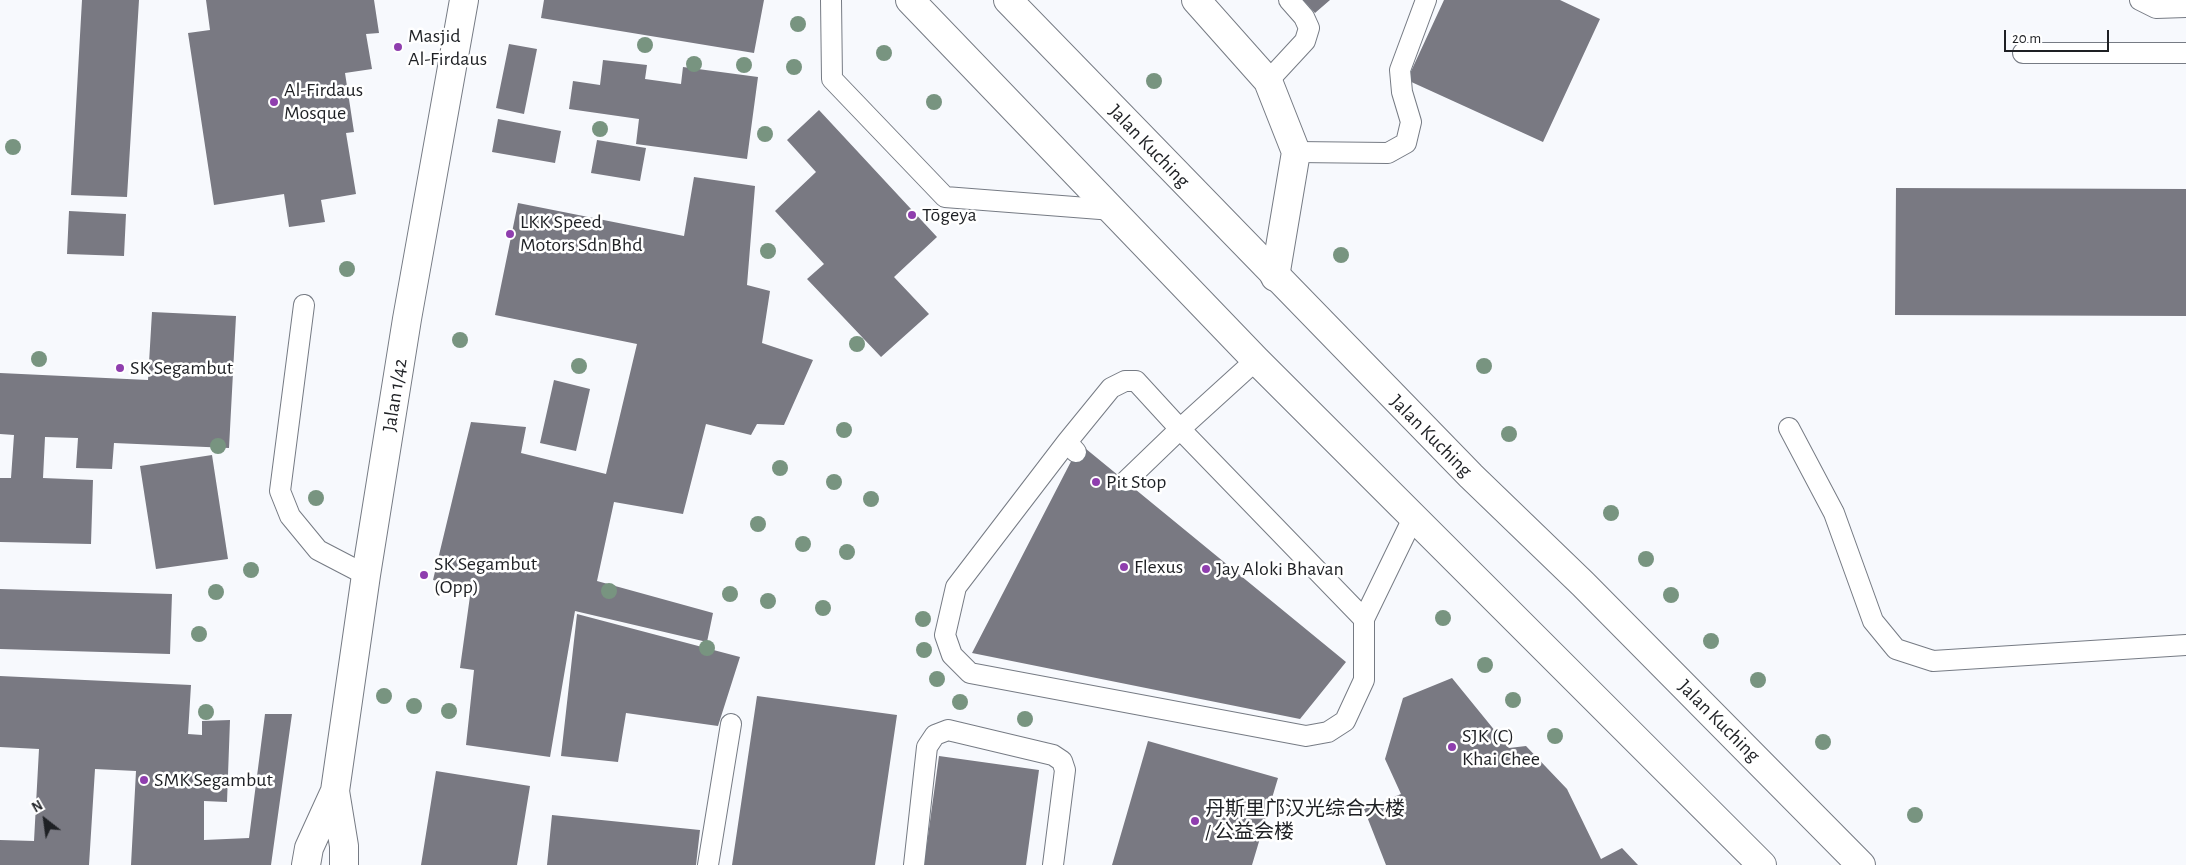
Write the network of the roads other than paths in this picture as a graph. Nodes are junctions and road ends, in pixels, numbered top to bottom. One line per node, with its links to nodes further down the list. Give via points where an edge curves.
1 (464, 0): 22 (main road, Jalan 1/42)
2 (831, 0): 14 (lane, via 832,79 945,197)
3 (910, 0): 14 (main road)
4 (1008, 0): 15 (main road, Jalan Kuching)
5 (1196, 0): 12 (main road)
6 (1289, 0): 12 (lane, via 1310,28 1305,41)
7 (1426, 0): 13 (lane, via 1400,70 1402,92 1411,122 1406,143 1388,153)
8 (2140, 0): 9 (lane, via 2156,8)
9 (2186, 7)
10 (2024, 53): 11 (lane)
11 (2186, 53)
12 (1268, 81): 13 (main road)
13 (1296, 152): 15 (main road)
14 (1112, 210): 17 (main road)
15 (1275, 277): 33 (main road, Jalan Kuching)
16 (304, 305): 22 (lane, via 280,491 290,516 318,550)
17 (1256, 360): 19 (lane); 21 (main road)
18 (1790, 428): 24 (lane, via 1834,513 1872,621 1896,649 1932,661)
19 (1180, 430): 20 (lane); 23 (lane); 23 (lane, via 1136,382 1124,381 1111,388 1071,447 956,587 945,635 952,655 970,673 1306,736 1328,732 1345,721 1364,680)
20 (1126, 481)
21 (1414, 516): 23 (lane); 32 (main road)
22 (366, 575): 26 (main road, Jalan 1/42)
23 (1364, 619)
24 (2186, 645)
25 (731, 724): 29 (lane)
26 (335, 791): 27 (main road, Jalan 1/42, via 309,848); 28 (main road, Jalan 1/42)
27 (306, 865)
28 (344, 865)
29 (708, 865)
30 (914, 865): 31 (lane, via 927,747 935,734 948,730 1053,755 1062,761 1065,770)
31 (1053, 865)
32 (1762, 865)
33 (1861, 865)

